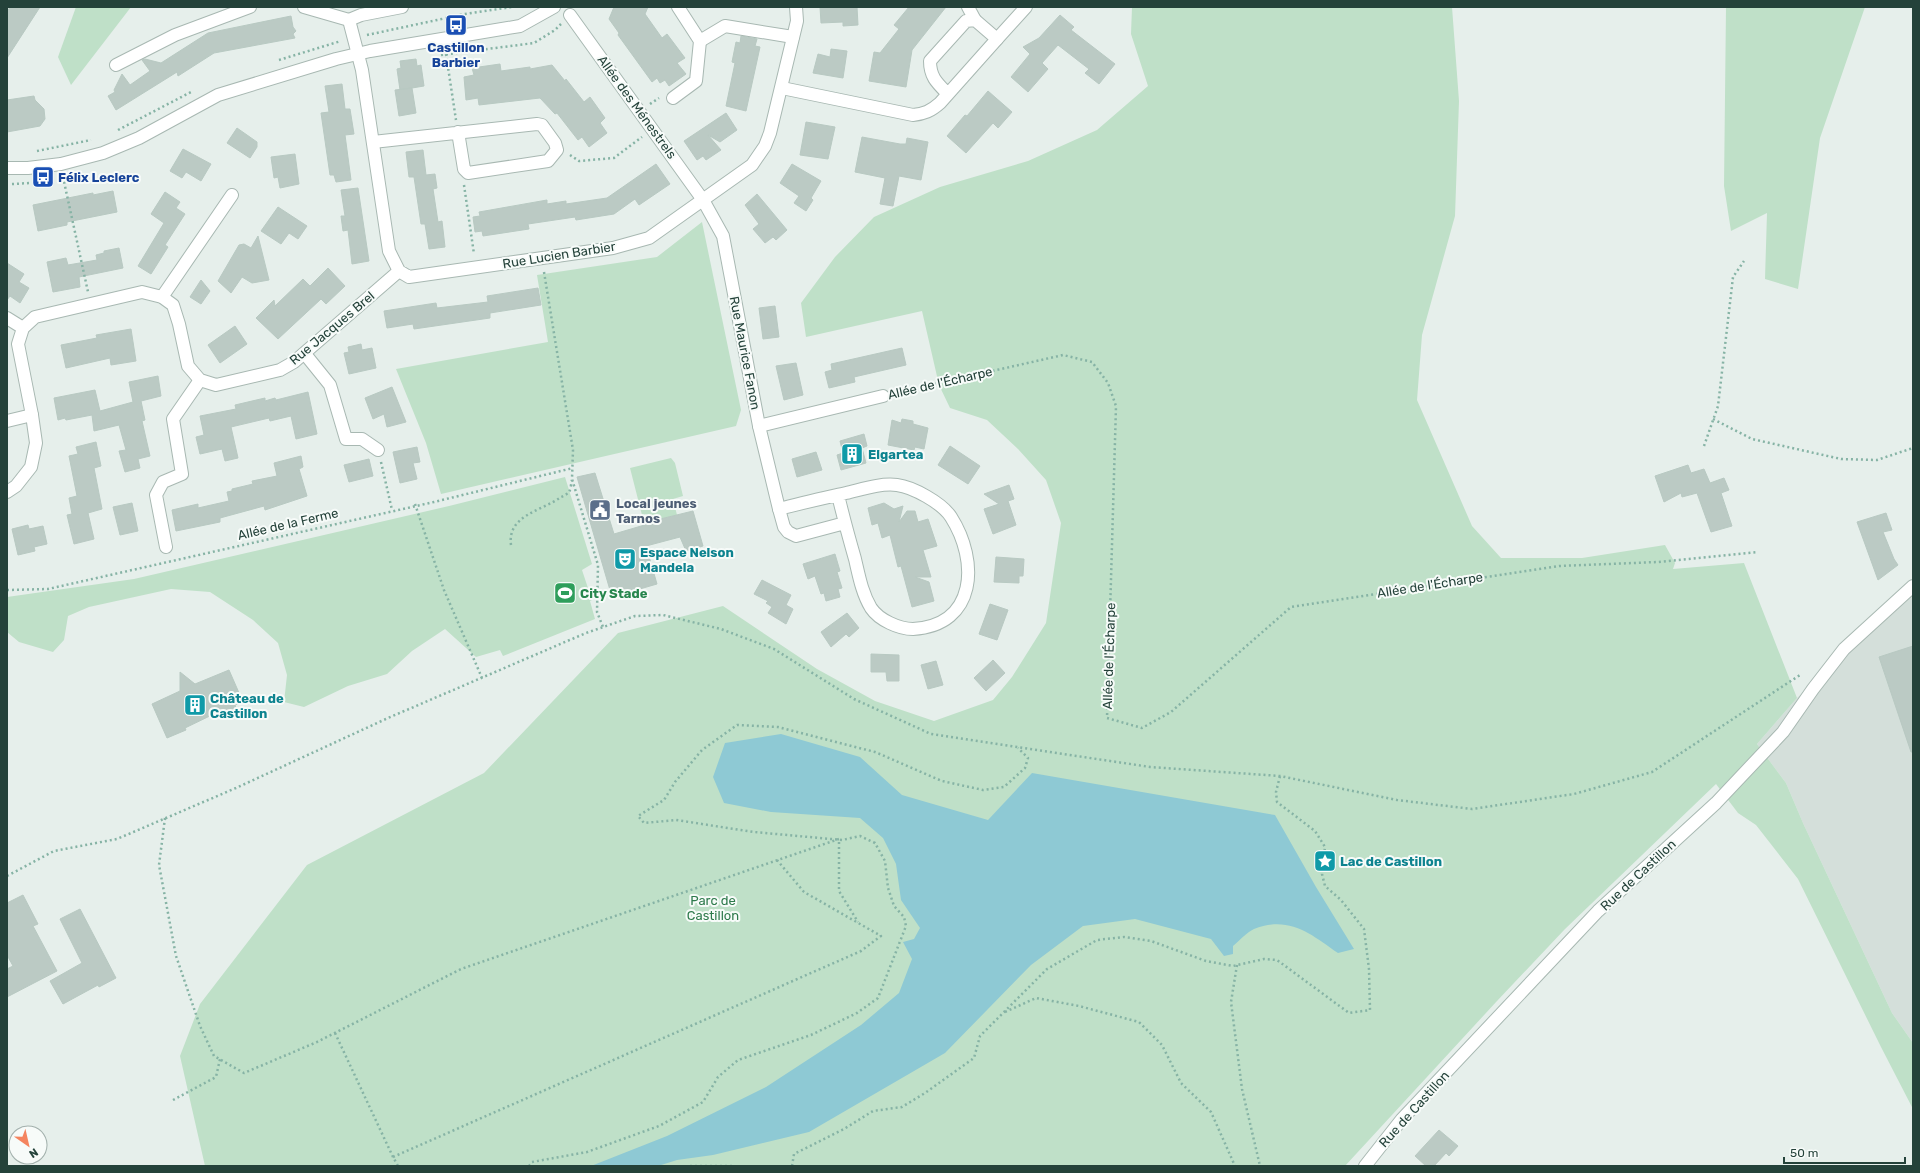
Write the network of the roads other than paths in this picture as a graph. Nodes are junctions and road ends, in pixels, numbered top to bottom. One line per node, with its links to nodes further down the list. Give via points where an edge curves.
1 (226, 7): 11 (street)
2 (250, 7): 11 (street)
3 (304, 7): 12 (street)
4 (402, 7): 12 (street)
5 (554, 7): 17 (street, via 520,26)
6 (678, 7): 16 (street)
7 (796, 7): 14 (street, Rue Lucien Barbier, via 797,21)
8 (968, 7): 13 (street)
9 (1026, 7): 15 (street)
10 (570, 15): 26 (street, Allée des Ménestrels)
11 (214, 20): 18 (street, via 175,34)
12 (349, 20): 17 (street)
13 (975, 20): 15 (street); 20 (street, via 966,21 930,61 930,71 935,81)
14 (793, 37): 16 (street, via 725,26); 19 (street, Rue Lucien Barbier)
15 (998, 39): 20 (street)
16 (700, 41): 21 (street, via 696,81)
17 (358, 54): 23 (street); 24 (street, via 218,95 139,138 110,150 61,164)
18 (116, 65)
19 (782, 88): 20 (street, via 912,115 932,111); 26 (street, Rue Lucien Barbier, via 765,146 752,165)
20 (948, 94)
21 (673, 98)
22 (458, 132): 22 (street, via 464,169 468,172 548,161 557,150 556,143 542,125 537,124); 23 (street)
23 (373, 142): 27 (street, via 389,251)
24 (7, 168)
25 (232, 195): 28 (street)
26 (704, 200): 27 (street, Rue Lucien Barbier, via 649,238 613,248 409,277); 36 (street, Rue Maurice Fanon, via 723,236)
27 (399, 271): 31 (street, Rue Jacques Brel)
28 (162, 297): 30 (street, via 142,292 35,317); 32 (street, via 173,305 188,366)
29 (7, 318): 30 (street)
30 (23, 328): 34 (street, via 18,344)
31 (305, 354): 32 (street, Rue Jacques Brel, via 280,370 216,385); 37 (street, via 330,385 346,439 362,439)
32 (200, 380): 42 (street, via 173,420 182,474 163,482 156,495)
33 (883, 396): 36 (street, Allée de l'Écharpe)
34 (32, 415): 35 (street); 38 (street, via 36,443 31,467 16,486)
35 (7, 421)
36 (760, 426): 40 (street, Rue Maurice Fanon)
37 (378, 450)
38 (7, 492)
39 (838, 495): 40 (street); 41 (street); 41 (street, via 880,485 898,485 926,496 950,516 961,539 969,568 967,590 958,608 943,622 926,628 906,629 887,621 872,609 864,594)
40 (779, 509): 41 (street, Rue Maurice Fanon, via 784,527 796,536)
41 (845, 523)
42 (166, 547)
43 (1913, 586): 44 (street, Rue de Castillon, via 1844,649 1783,732 1716,803 1598,911 1402,1120)
44 (1365, 1166)

